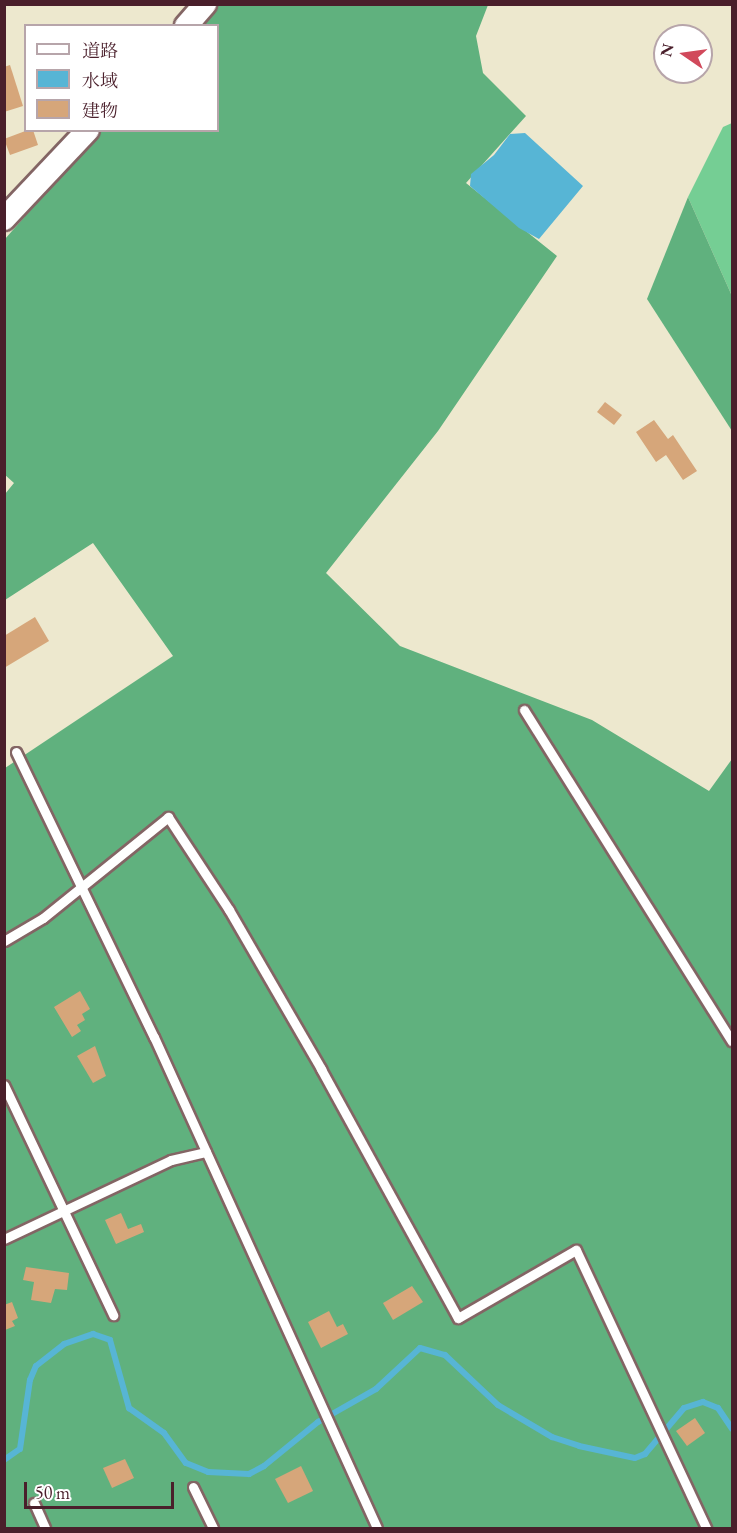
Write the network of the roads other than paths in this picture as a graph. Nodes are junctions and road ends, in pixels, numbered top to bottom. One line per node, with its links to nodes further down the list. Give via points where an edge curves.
1 (205, 4): 2 (street)
2 (188, 24)
3 (86, 132): 4 (street)
4 (4, 219)
5 (524, 710): 9 (lane)
6 (16, 752): 7 (lane)
7 (83, 886): 8 (lane); 11 (lane); 20 (lane, via 168,817 229,910 316,1059 458,1318 576,1250)
8 (4, 941)
9 (732, 1041)
10 (4, 1085): 12 (lane)
11 (206, 1152): 12 (lane, via 171,1160); 19 (lane)
12 (64, 1210): 13 (lane); 14 (lane)
13 (4, 1239)
14 (112, 1315)
15 (193, 1487): 18 (lane)
16 (34, 1503): 17 (lane)
17 (45, 1528)
18 (213, 1528)
19 (377, 1528)
20 (706, 1528)

